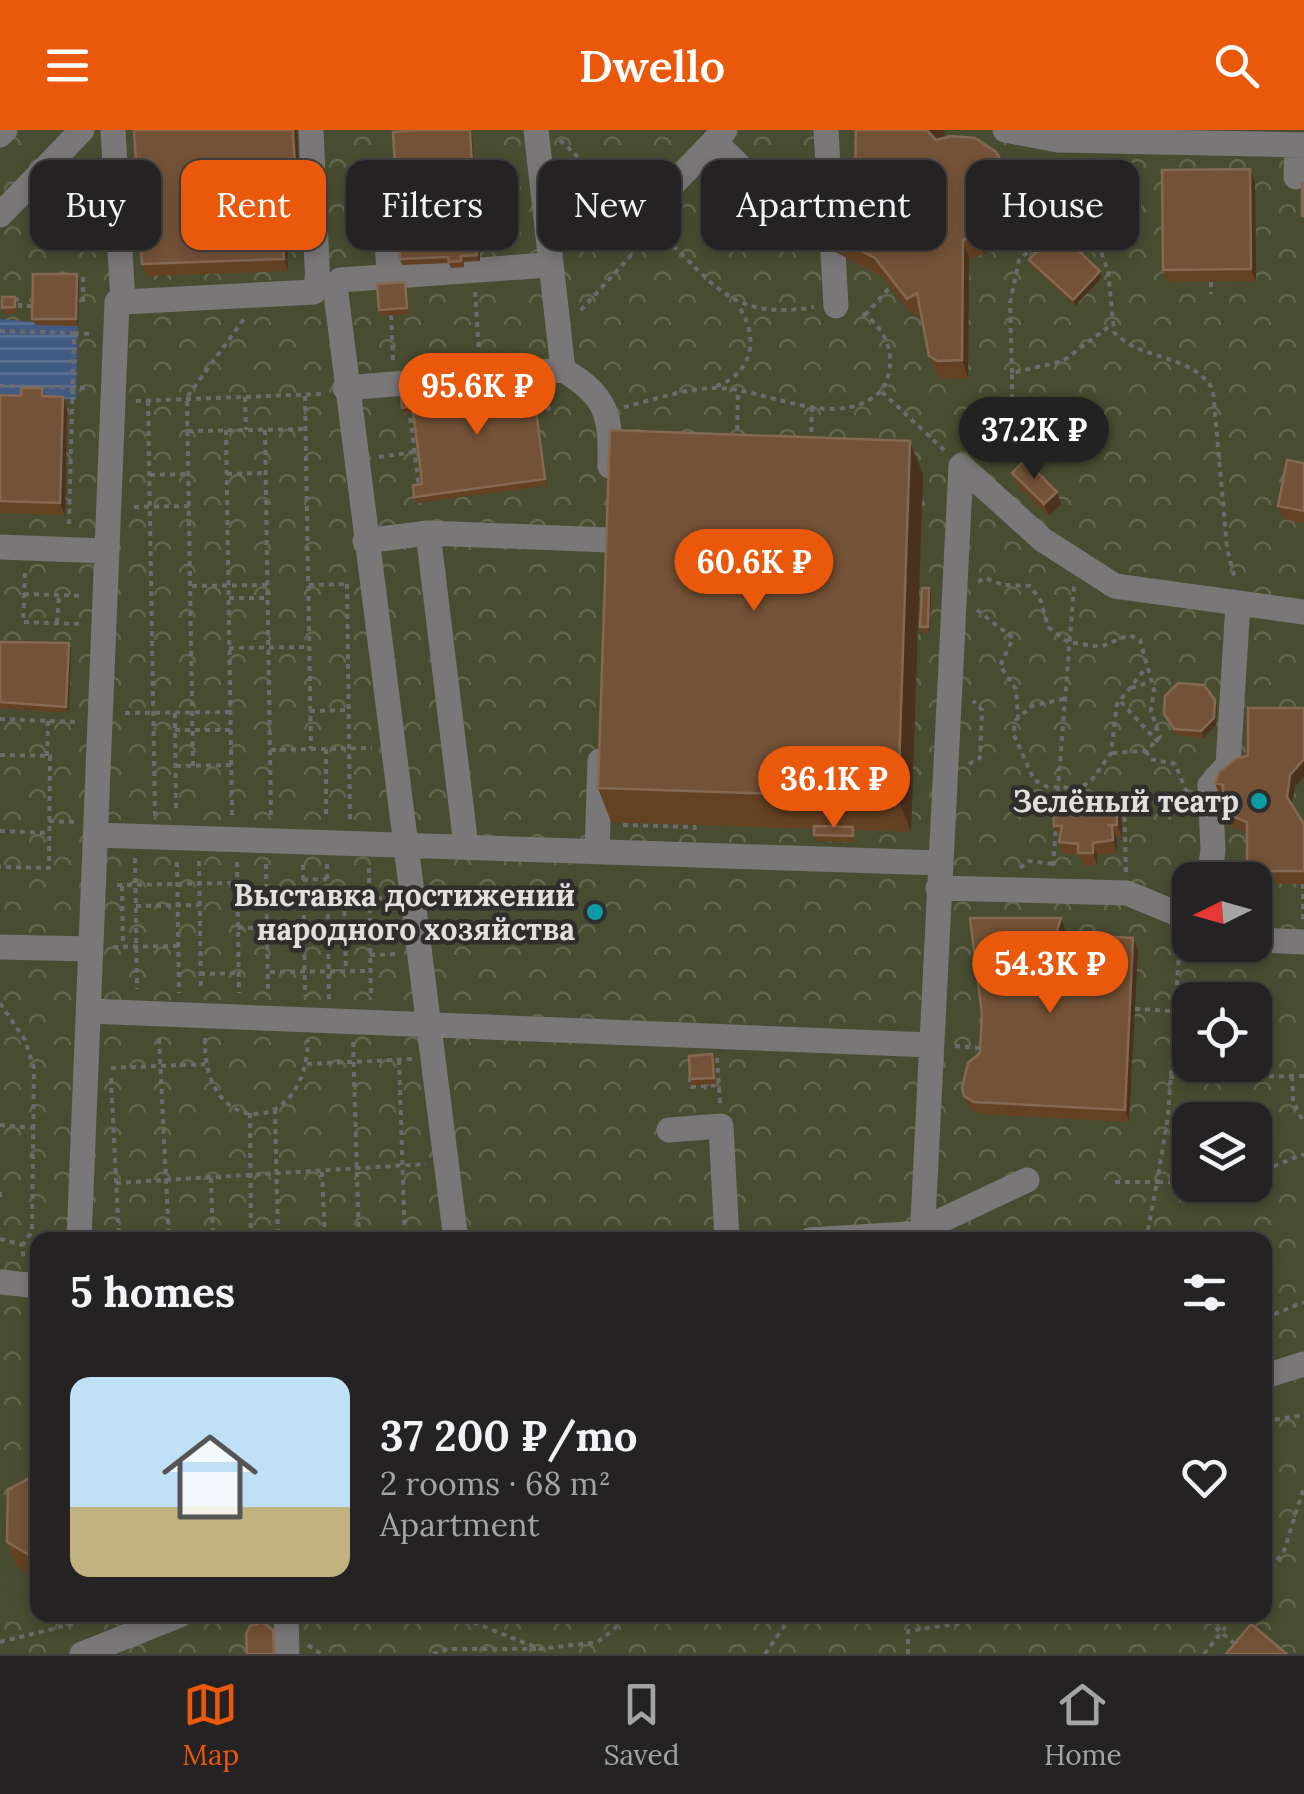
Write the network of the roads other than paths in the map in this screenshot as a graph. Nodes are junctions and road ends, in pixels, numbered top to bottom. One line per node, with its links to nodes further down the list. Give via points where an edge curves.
1 (82, 130): 12 (street)
2 (113, 130): 17 (street)
3 (310, 130): 16 (street)
4 (536, 130): 14 (street)
5 (826, 130): 18 (street)
6 (1005, 130): 8 (street, via 1084,141)
7 (720, 136): 9 (street); 10 (street)
8 (1300, 145): 11 (street)
9 (740, 160)
10 (681, 176)
11 (1296, 177)
12 (0, 216)
13 (388, 250): 15 (street)
14 (548, 264): 15 (street); 19 (street)
15 (389, 276): 16 (street)
16 (326, 286): 17 (street, via 314,292); 20 (street)
17 (122, 302): 26 (street)
18 (836, 306)
19 (563, 370): 20 (street); 21 (street, via 588,385 606,411)
20 (346, 390): 24 (street)
21 (610, 484)
22 (428, 533): 23 (street); 24 (street); 32 (street)
23 (608, 538)
24 (365, 541): 31 (street, via 359,584)
25 (13, 548): 26 (street)
26 (107, 551): 30 (street)
27 (1238, 604): 28 (street); 34 (street, via 1228,765 1210,785); 35 (street, via 1132,590 1080,567 961,466 963,595)
28 (1304, 612)
29 (601, 736): 33 (street)
30 (96, 835): 31 (street); 40 (street)
31 (404, 846): 32 (street); 42 (street)
32 (466, 846): 33 (street)
33 (597, 850): 35 (street)
34 (1209, 862)
35 (938, 875): 36 (street, via 1051,891 1126,893); 43 (street)
36 (1172, 912)
37 (1272, 941): 38 (street)
38 (1303, 942)
39 (0, 947): 40 (street)
40 (91, 948): 41 (street)
41 (88, 1011): 42 (street); 46 (street, via 98,1068)
42 (428, 1026): 43 (street); 47 (street)
43 (931, 1045): 49 (street)
44 (670, 1130): 48 (street, via 721,1126)
45 (1027, 1180): 50 (street)
46 (80, 1232)
47 (455, 1232)
48 (727, 1232)
49 (922, 1232)
50 (926, 1232)
51 (0, 1282): 52 (street)
52 (30, 1285)
53 (1304, 1364): 55 (street)
54 (1304, 1374): 56 (street)
55 (1272, 1375)
56 (1272, 1376)
57 (286, 1622): 60 (street)
58 (128, 1625): 59 (street)
59 (82, 1654)
60 (288, 1654)

